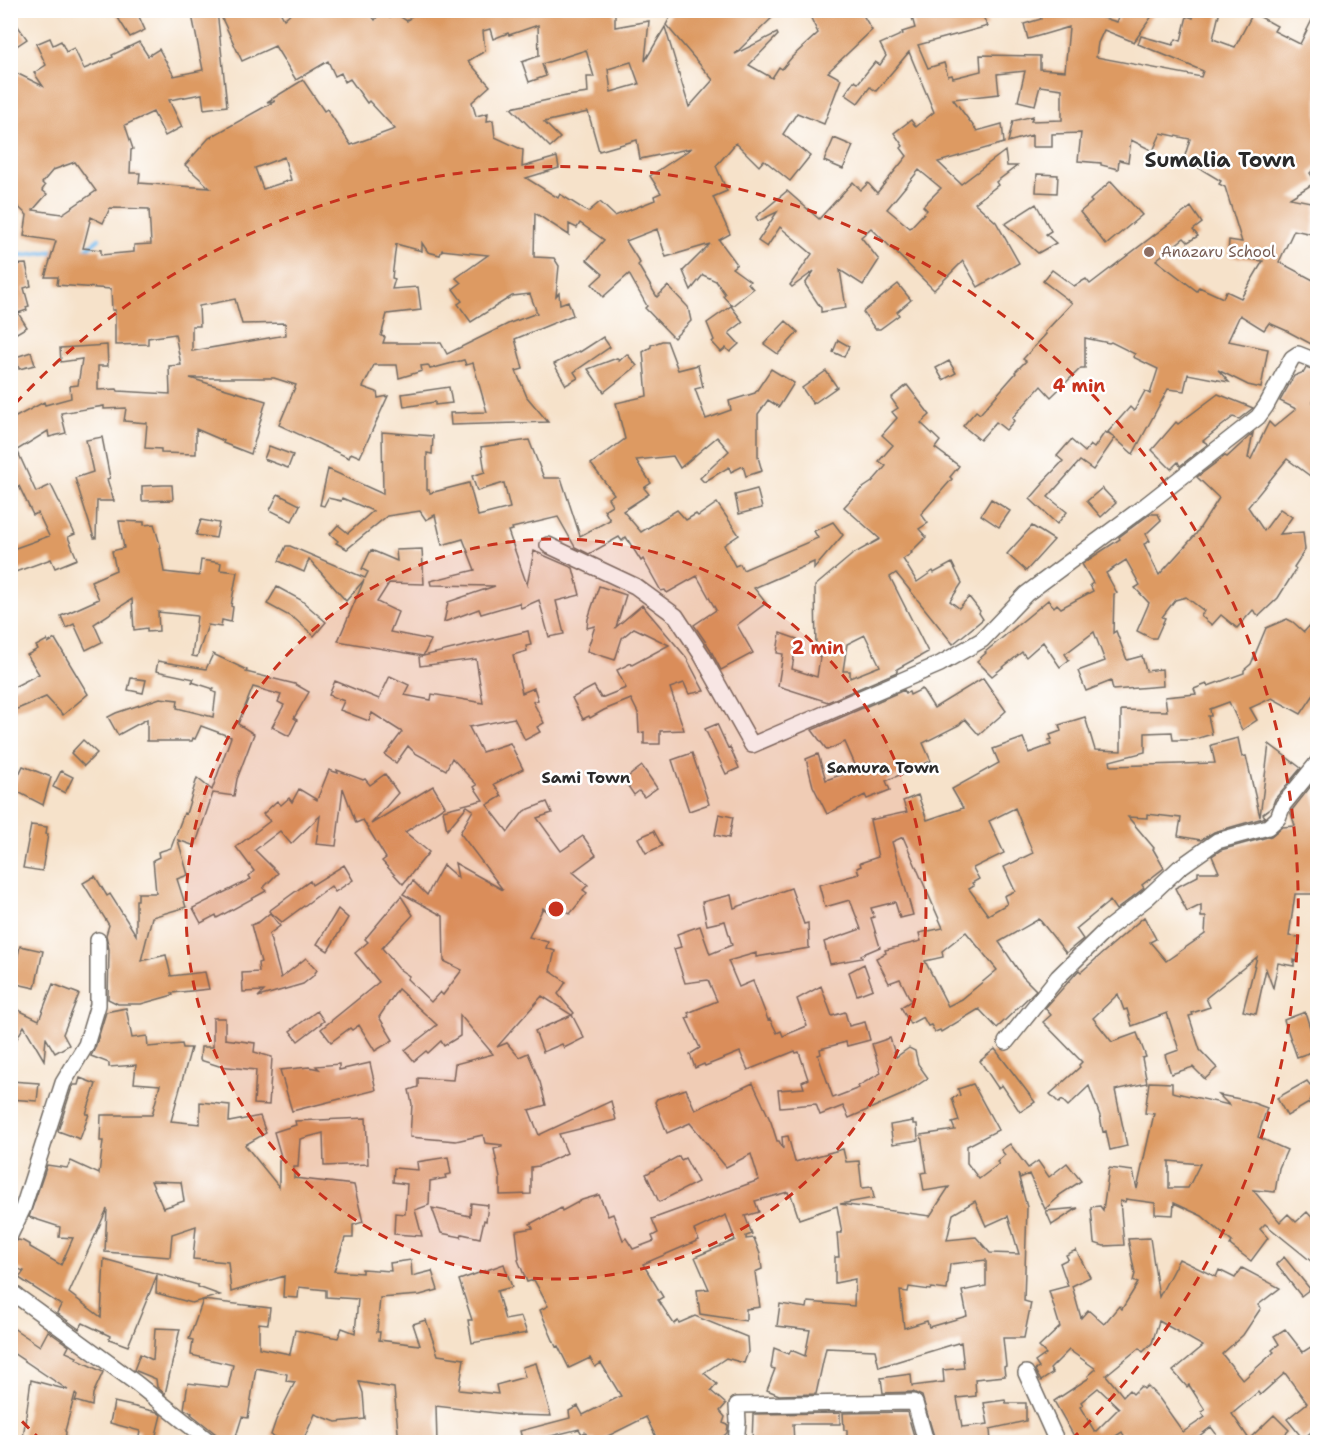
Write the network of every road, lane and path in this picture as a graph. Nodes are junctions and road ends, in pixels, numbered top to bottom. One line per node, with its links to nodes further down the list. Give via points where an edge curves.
1 (1317, 362): 2 (street, via 1298,354 1292,358 1258,417 1026,594 982,640 940,664 752,745 675,616 635,586)
2 (548, 546)
3 (1317, 762): 5 (street, via 1268,827 1217,841 1107,929 1058,977)
4 (98, 940): 6 (street, via 98,1005 86,1045 63,1083 23,1208)
5 (1006, 1042)
6 (10, 1235)
7 (10, 1291): 9 (street)
8 (1026, 1373): 12 (street)
9 (210, 1443)
10 (736, 1443): 11 (street, via 737,1405 915,1402)
11 (926, 1443)
12 (1058, 1443)

